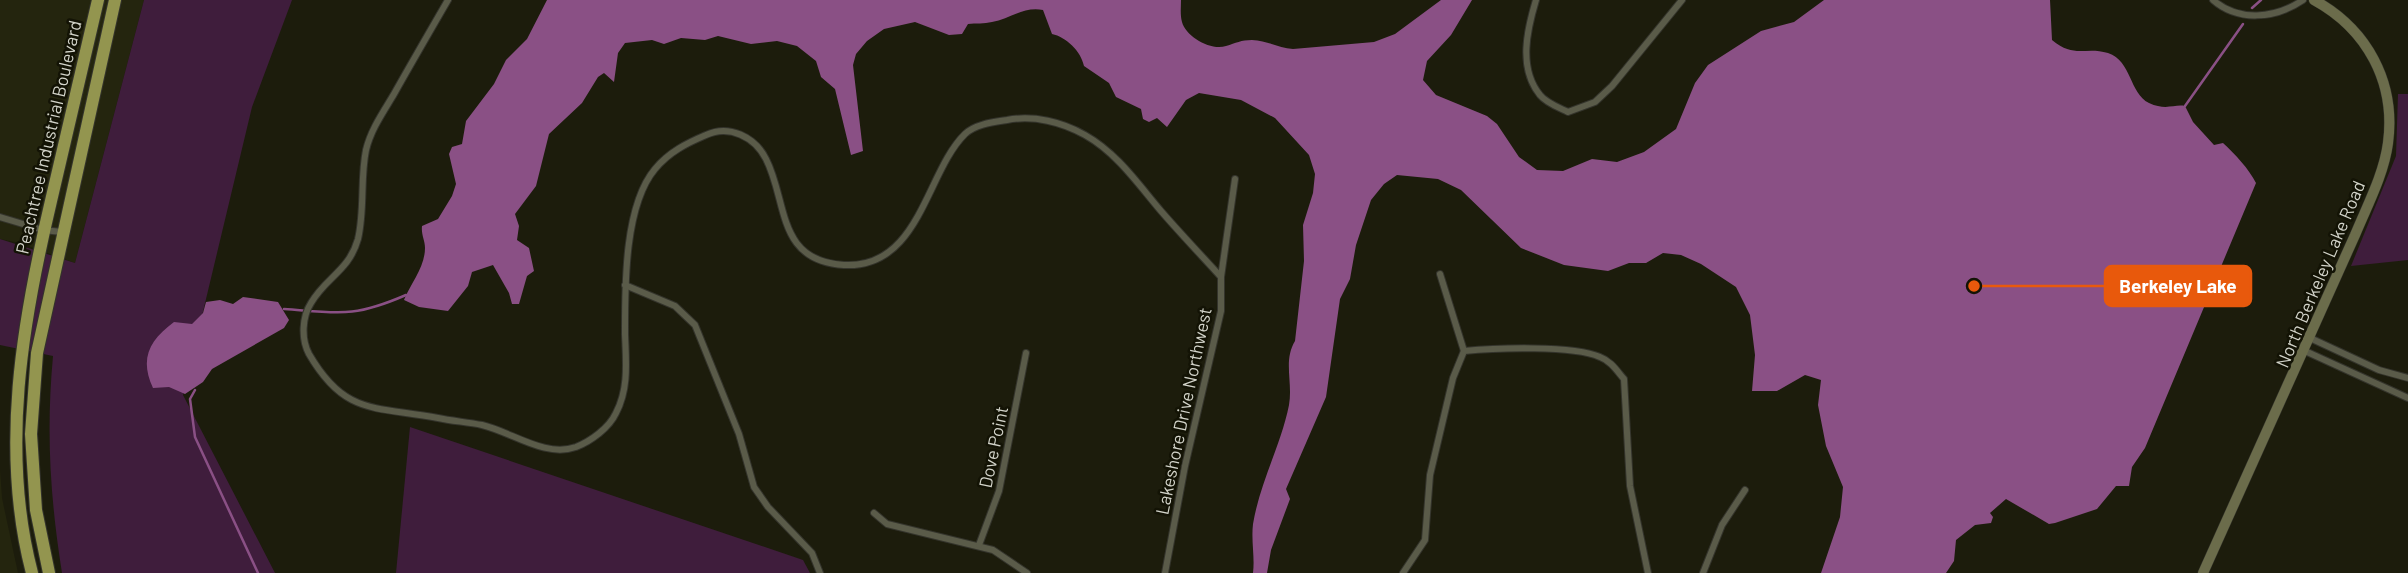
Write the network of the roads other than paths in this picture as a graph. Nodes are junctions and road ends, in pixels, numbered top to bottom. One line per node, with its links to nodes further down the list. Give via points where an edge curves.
1 (98, 0): 11 (highway, Peachtree Industrial Boulevard)
2 (115, 0): 12 (highway, Peachtree Industrial Boulevard)
3 (448, 0): 15 (street, via 369,141 356,246 345,268 309,305 305,346 323,377 340,395 357,404 478,424 545,449 570,449 597,436 615,417 627,382)
4 (1535, 0): 5 (street, via 1525,38 1530,75 1541,97 1569,112 1595,102 1612,86)
5 (1682, 0)
6 (2213, 0): 7 (street, via 2239,16 2271,14)
7 (2303, 0)
8 (2314, 0): 16 (street, North Berkeley Lake Road, via 2340,18 2371,52 2383,75 2389,111 2388,144 2375,188)
9 (1235, 179): 14 (street, Lakeshore Drive Northwest)
10 (0, 218): 11 (street)
11 (43, 230): 12 (street); 27 (highway, Peachtree Industrial Boulevard, via 14,411 16,479 23,541)
12 (62, 232): 28 (highway, Peachtree Industrial Boulevard, via 37,353 31,434 36,510)
13 (1440, 274): 17 (street)
14 (1221, 278): 15 (street, via 1126,169 1085,135 1045,119 1019,118 965,133 925,208 902,239 873,259 849,265 821,260 803,250 780,211 766,158 750,140 732,130 718,130 677,148 653,171 639,198); 31 (street, Lakeshore Drive Northwest, via 1222,312)
15 (625, 285): 29 (street, via 675,306 695,326 739,434 754,487 811,553)
16 (2310, 338): 18 (street, North Berkeley Lake Road); 20 (street)
17 (1464, 351): 32 (street, via 1430,474 1425,540); 33 (street, via 1578,352 1600,356 1614,366 1626,386 1630,486)
18 (2305, 351): 22 (street); 35 (street, North Berkeley Lake Road)
19 (1026, 353): 26 (street, Dove Point, via 999,491)
20 (2381, 370): 21 (street); 22 (street)
21 (2408, 378)
22 (2375, 384): 23 (street)
23 (2408, 398)
24 (1745, 490): 34 (street, via 1721,525)
25 (874, 513): 26 (street, via 887,524)
26 (979, 545): 30 (street)
27 (32, 573)
28 (49, 573)
29 (820, 573)
30 (1027, 573)
31 (1165, 573)
32 (1403, 573)
33 (1648, 573)
34 (1703, 573)
35 (2203, 573)

